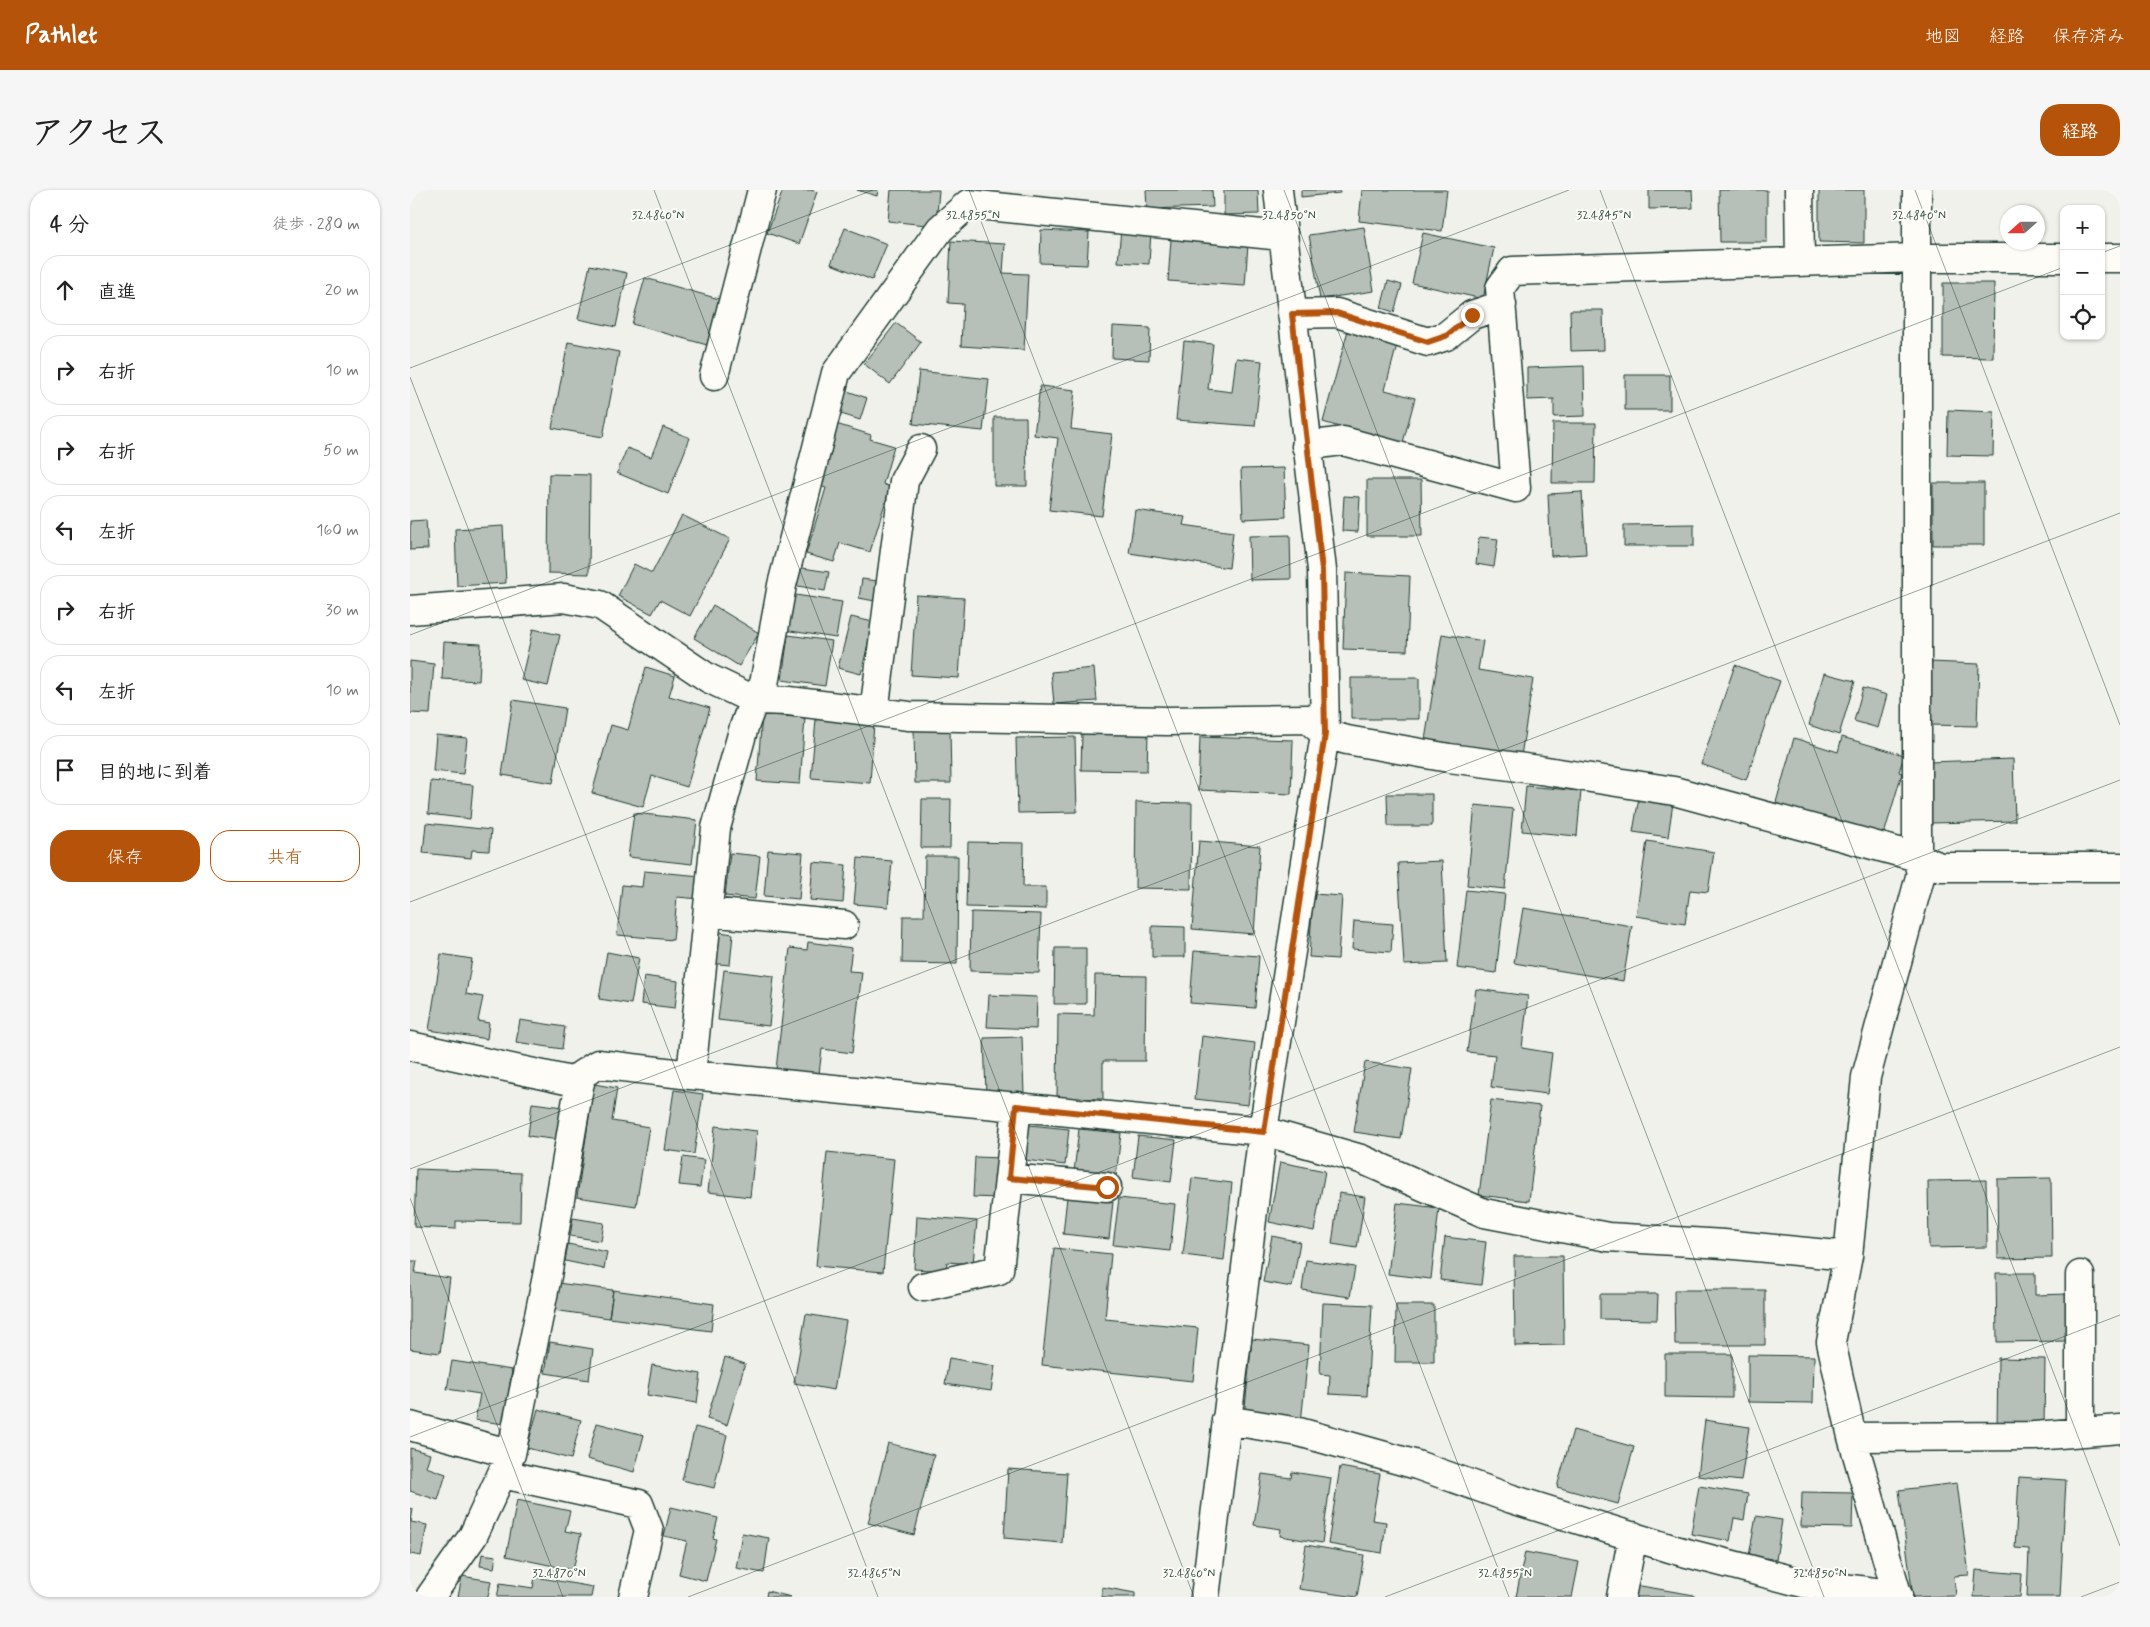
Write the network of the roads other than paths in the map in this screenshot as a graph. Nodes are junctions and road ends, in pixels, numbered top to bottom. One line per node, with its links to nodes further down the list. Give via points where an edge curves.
1 (762, 190): 13 (street)
2 (1278, 190): 5 (street)
3 (1799, 190): 10 (street)
4 (1917, 190): 6 (street)
5 (1282, 236): 12 (street); 17 (street, via 968,204 940,229 836,372 782,585 764,684)
6 (1917, 258): 7 (street); 10 (street); 20 (street)
7 (2060, 258)
8 (2105, 258): 9 (street)
9 (2120, 258)
10 (1800, 262): 11 (street, via 1512,271 1500,288)
11 (1502, 305): 12 (street, via 1472,315 1446,336 1428,342 1337,313); 14 (street, via 1516,488 1343,441)
12 (1292, 314): 14 (street)
13 (714, 376)
14 (1306, 446): 19 (street, via 1322,570)
15 (922, 449): 18 (street, via 904,481)
16 (410, 610): 17 (street, via 564,598 600,605 708,678)
17 (754, 700): 18 (street); 22 (street, via 716,828)
18 (874, 712): 19 (street, via 909,716 1167,721 1308,719)
19 (1325, 734): 20 (street, via 1449,758 1674,791); 28 (street)
20 (1918, 857): 21 (street, via 1940,867); 31 (street, via 1921,873 1866,1076)
21 (2120, 867)
22 (708, 912): 23 (street); 25 (street)
23 (844, 925)
24 (410, 1046): 26 (street)
25 (691, 1075): 26 (street, via 598,1064 581,1075); 27 (street)
26 (580, 1083): 39 (street, via 547,1276)
27 (1016, 1106): 28 (street); 29 (street)
28 (1264, 1132): 31 (street, via 1361,1159 1484,1214 1608,1237); 34 (street)
29 (1009, 1178): 30 (street); 33 (street, via 999,1270)
30 (1107, 1187)
31 (1848, 1256): 38 (street, via 1831,1342)
32 (2080, 1275): 37 (street)
33 (923, 1287)
34 (1226, 1420): 40 (street, via 1299,1432 1417,1465 1512,1500); 44 (street)
35 (410, 1426): 39 (street)
36 (2120, 1429): 37 (street)
37 (2080, 1432): 38 (street, via 2035,1436)
38 (1852, 1437): 41 (street)
39 (506, 1464): 42 (street, via 473,1536); 43 (street, via 640,1504 649,1530)
40 (1633, 1536): 41 (street, via 1803,1584); 45 (street)
41 (1898, 1596)
42 (430, 1597)
43 (632, 1597)
44 (1205, 1597)
45 (1621, 1597)

